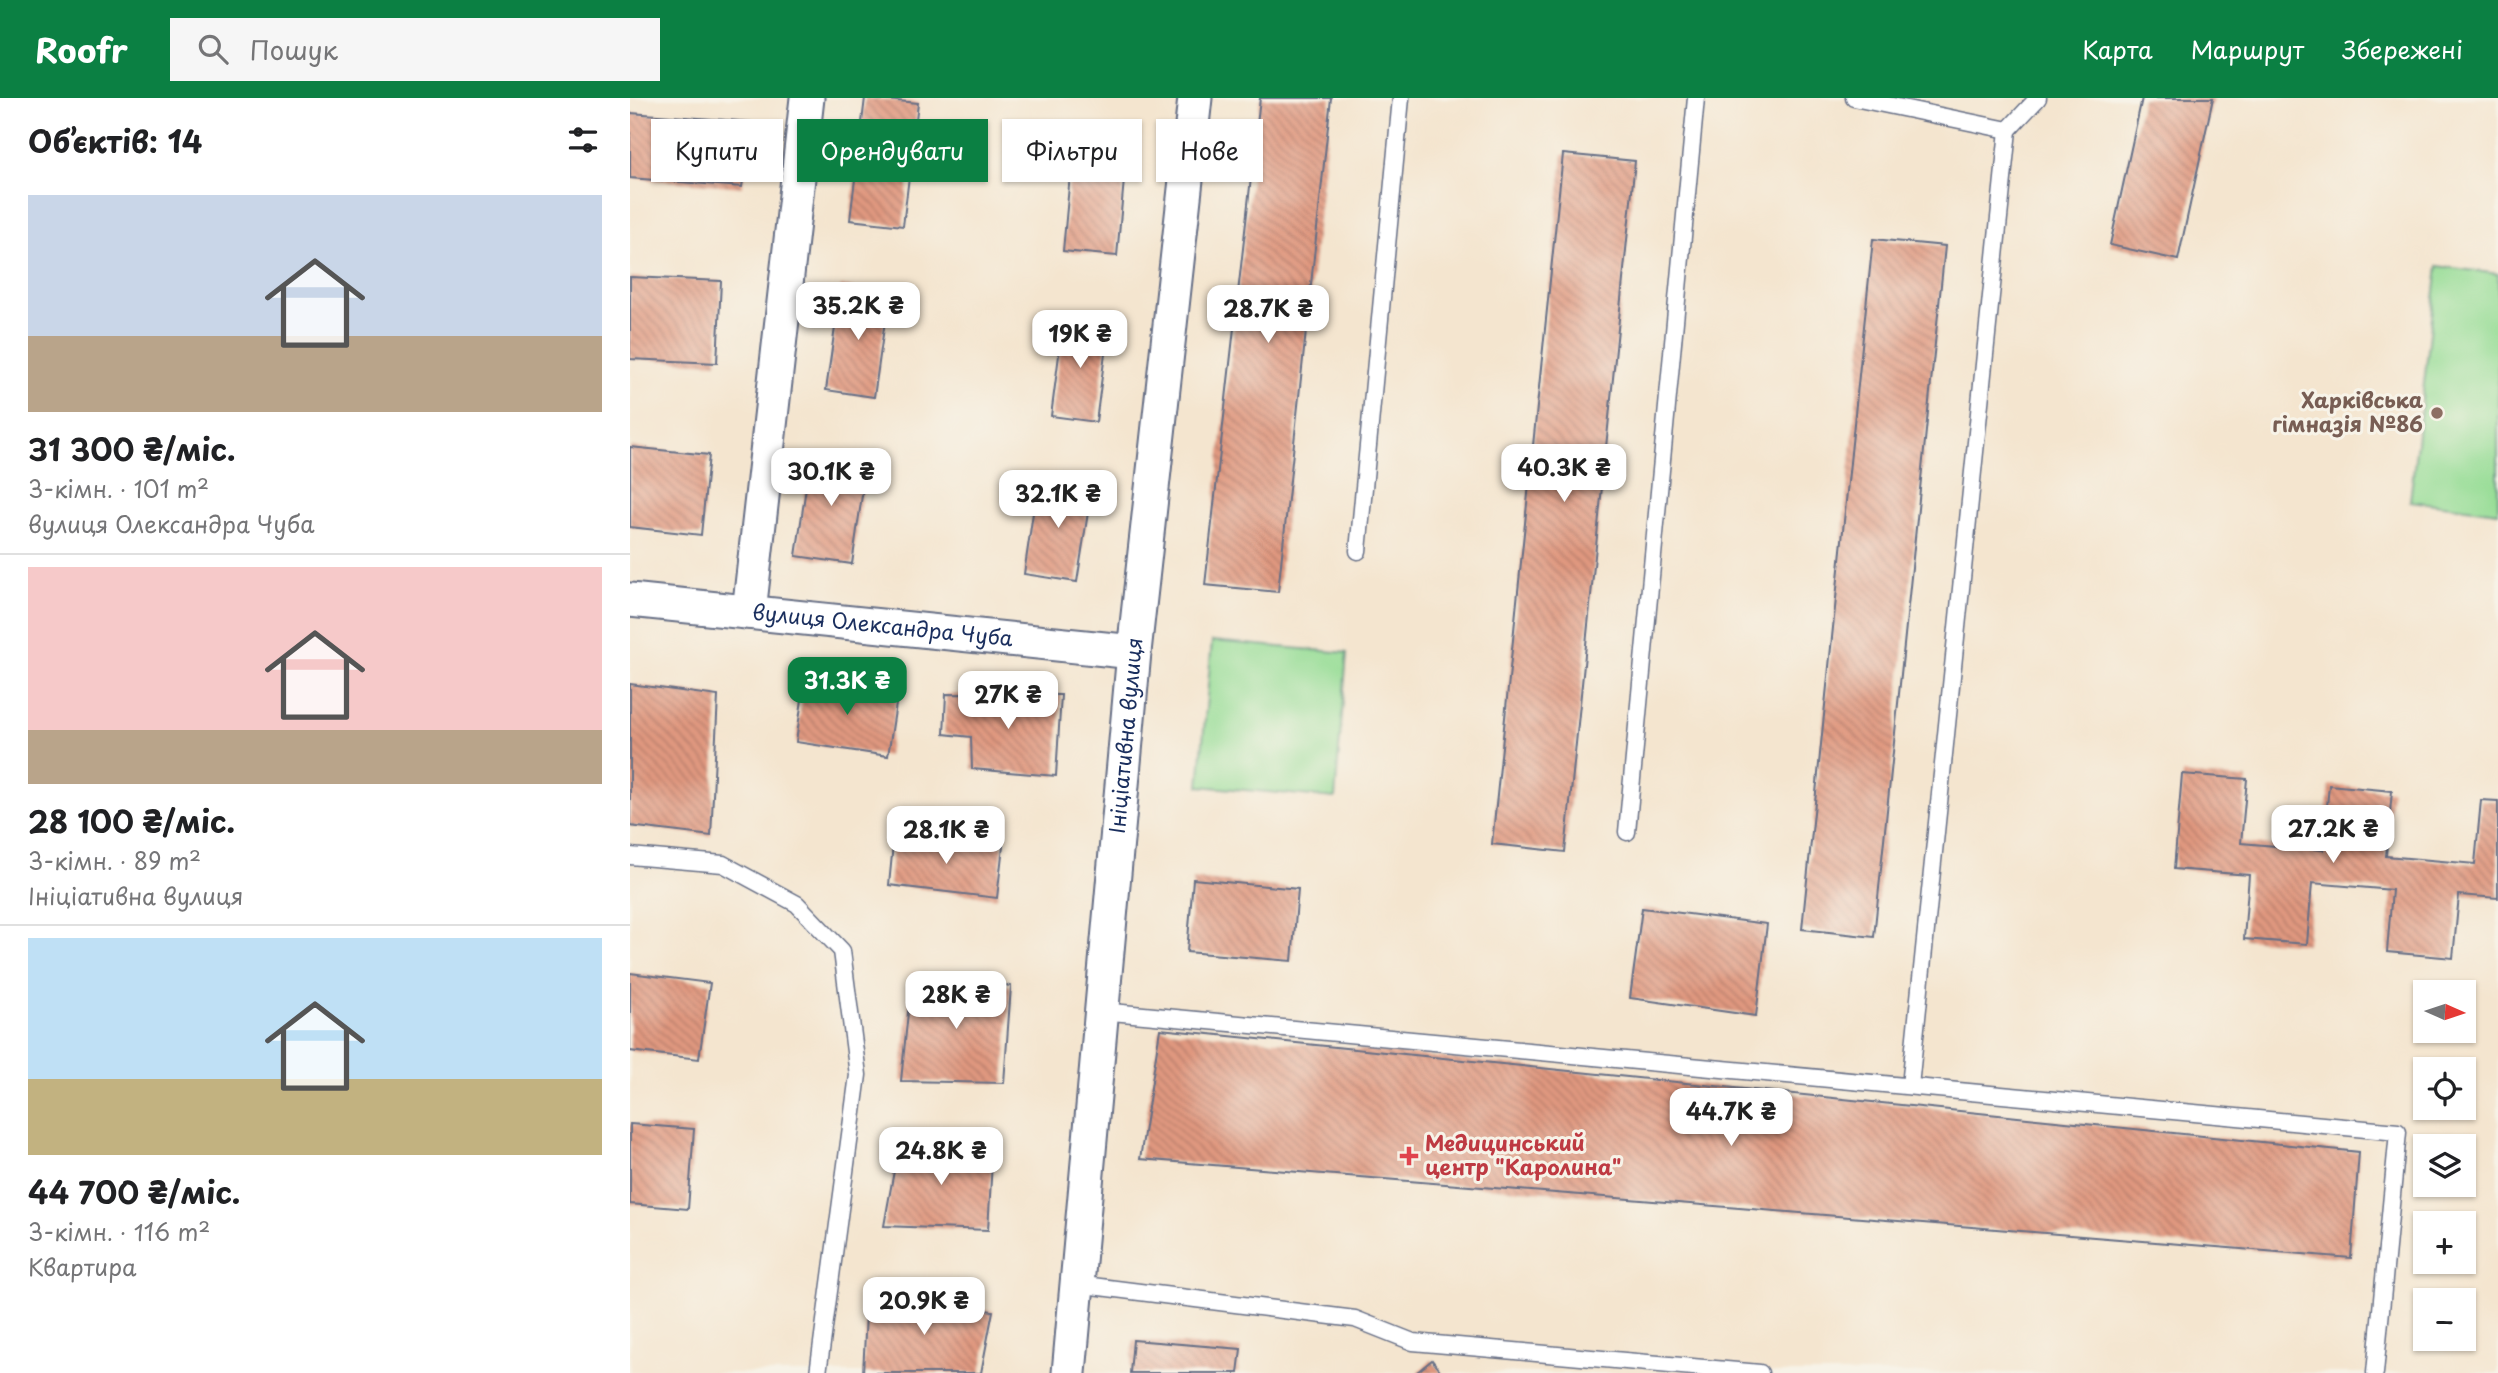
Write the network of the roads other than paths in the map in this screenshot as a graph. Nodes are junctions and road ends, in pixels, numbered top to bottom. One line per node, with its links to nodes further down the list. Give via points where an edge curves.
1 (807, 98): 10 (street)
2 (1195, 98): 11 (street, Ініціативна вулиця)
3 (1401, 98): 8 (lane)
4 (1696, 98): 12 (lane)
5 (1854, 98): 7 (lane)
6 (2038, 98): 7 (lane)
7 (2008, 130): 15 (lane)
8 (1358, 551)
9 (630, 600): 10 (street, вулиця Олександра Чуба)
10 (749, 612): 11 (street, вулиця Олександра Чуба)
11 (1134, 652): 14 (street, Ініціативна вулиця)
12 (1627, 832)
13 (630, 856): 17 (lane, via 723,864 797,904 842,951 858,1075)
14 (1101, 1011): 15 (lane); 16 (street, Ініціативна вулиця)
15 (1910, 1086): 20 (lane, via 2398,1132)
16 (1076, 1284): 18 (street, Ініціативна вулиця); 19 (lane, via 1355,1319 1413,1342)
17 (818, 1373)
18 (1069, 1373)
19 (1760, 1373)
20 (2375, 1373)

